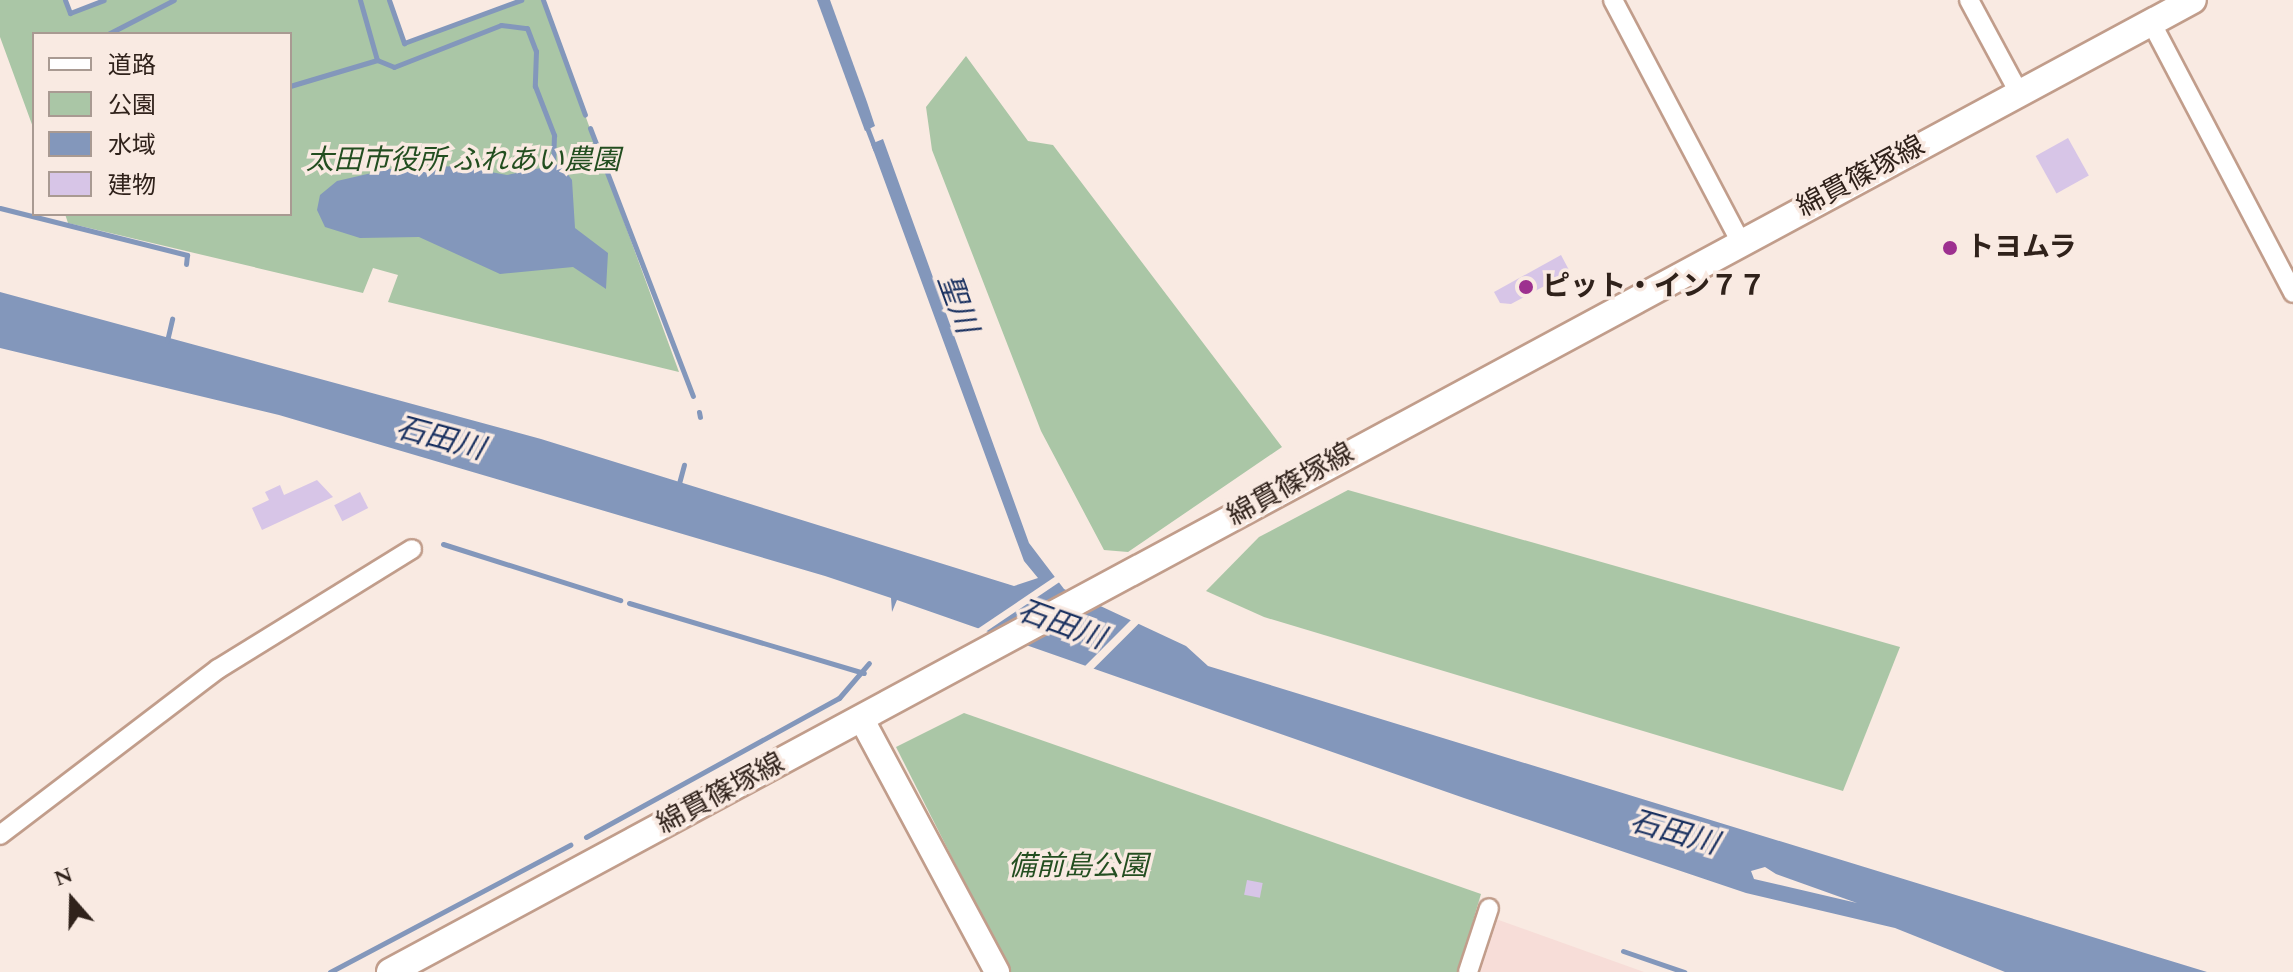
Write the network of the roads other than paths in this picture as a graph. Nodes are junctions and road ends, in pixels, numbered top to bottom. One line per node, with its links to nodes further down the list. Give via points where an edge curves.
1 (1613, 0): 6 (street)
2 (1969, 0): 5 (street)
3 (2193, 0): 4 (main road, 綿貫篠塚線)
4 (2151, 22): 5 (main road, 綿貫篠塚線); 7 (street)
5 (2019, 93): 6 (main road, 綿貫篠塚線)
6 (1740, 241): 9 (main road, 綿貫篠塚線)
7 (2292, 290)
8 (412, 549): 10 (street, via 218,669)
9 (861, 718): 12 (main road, 綿貫篠塚線); 13 (street)
10 (0, 835)
11 (1489, 908): 14 (street)
12 (390, 972)
13 (997, 972)
14 (1468, 972)

